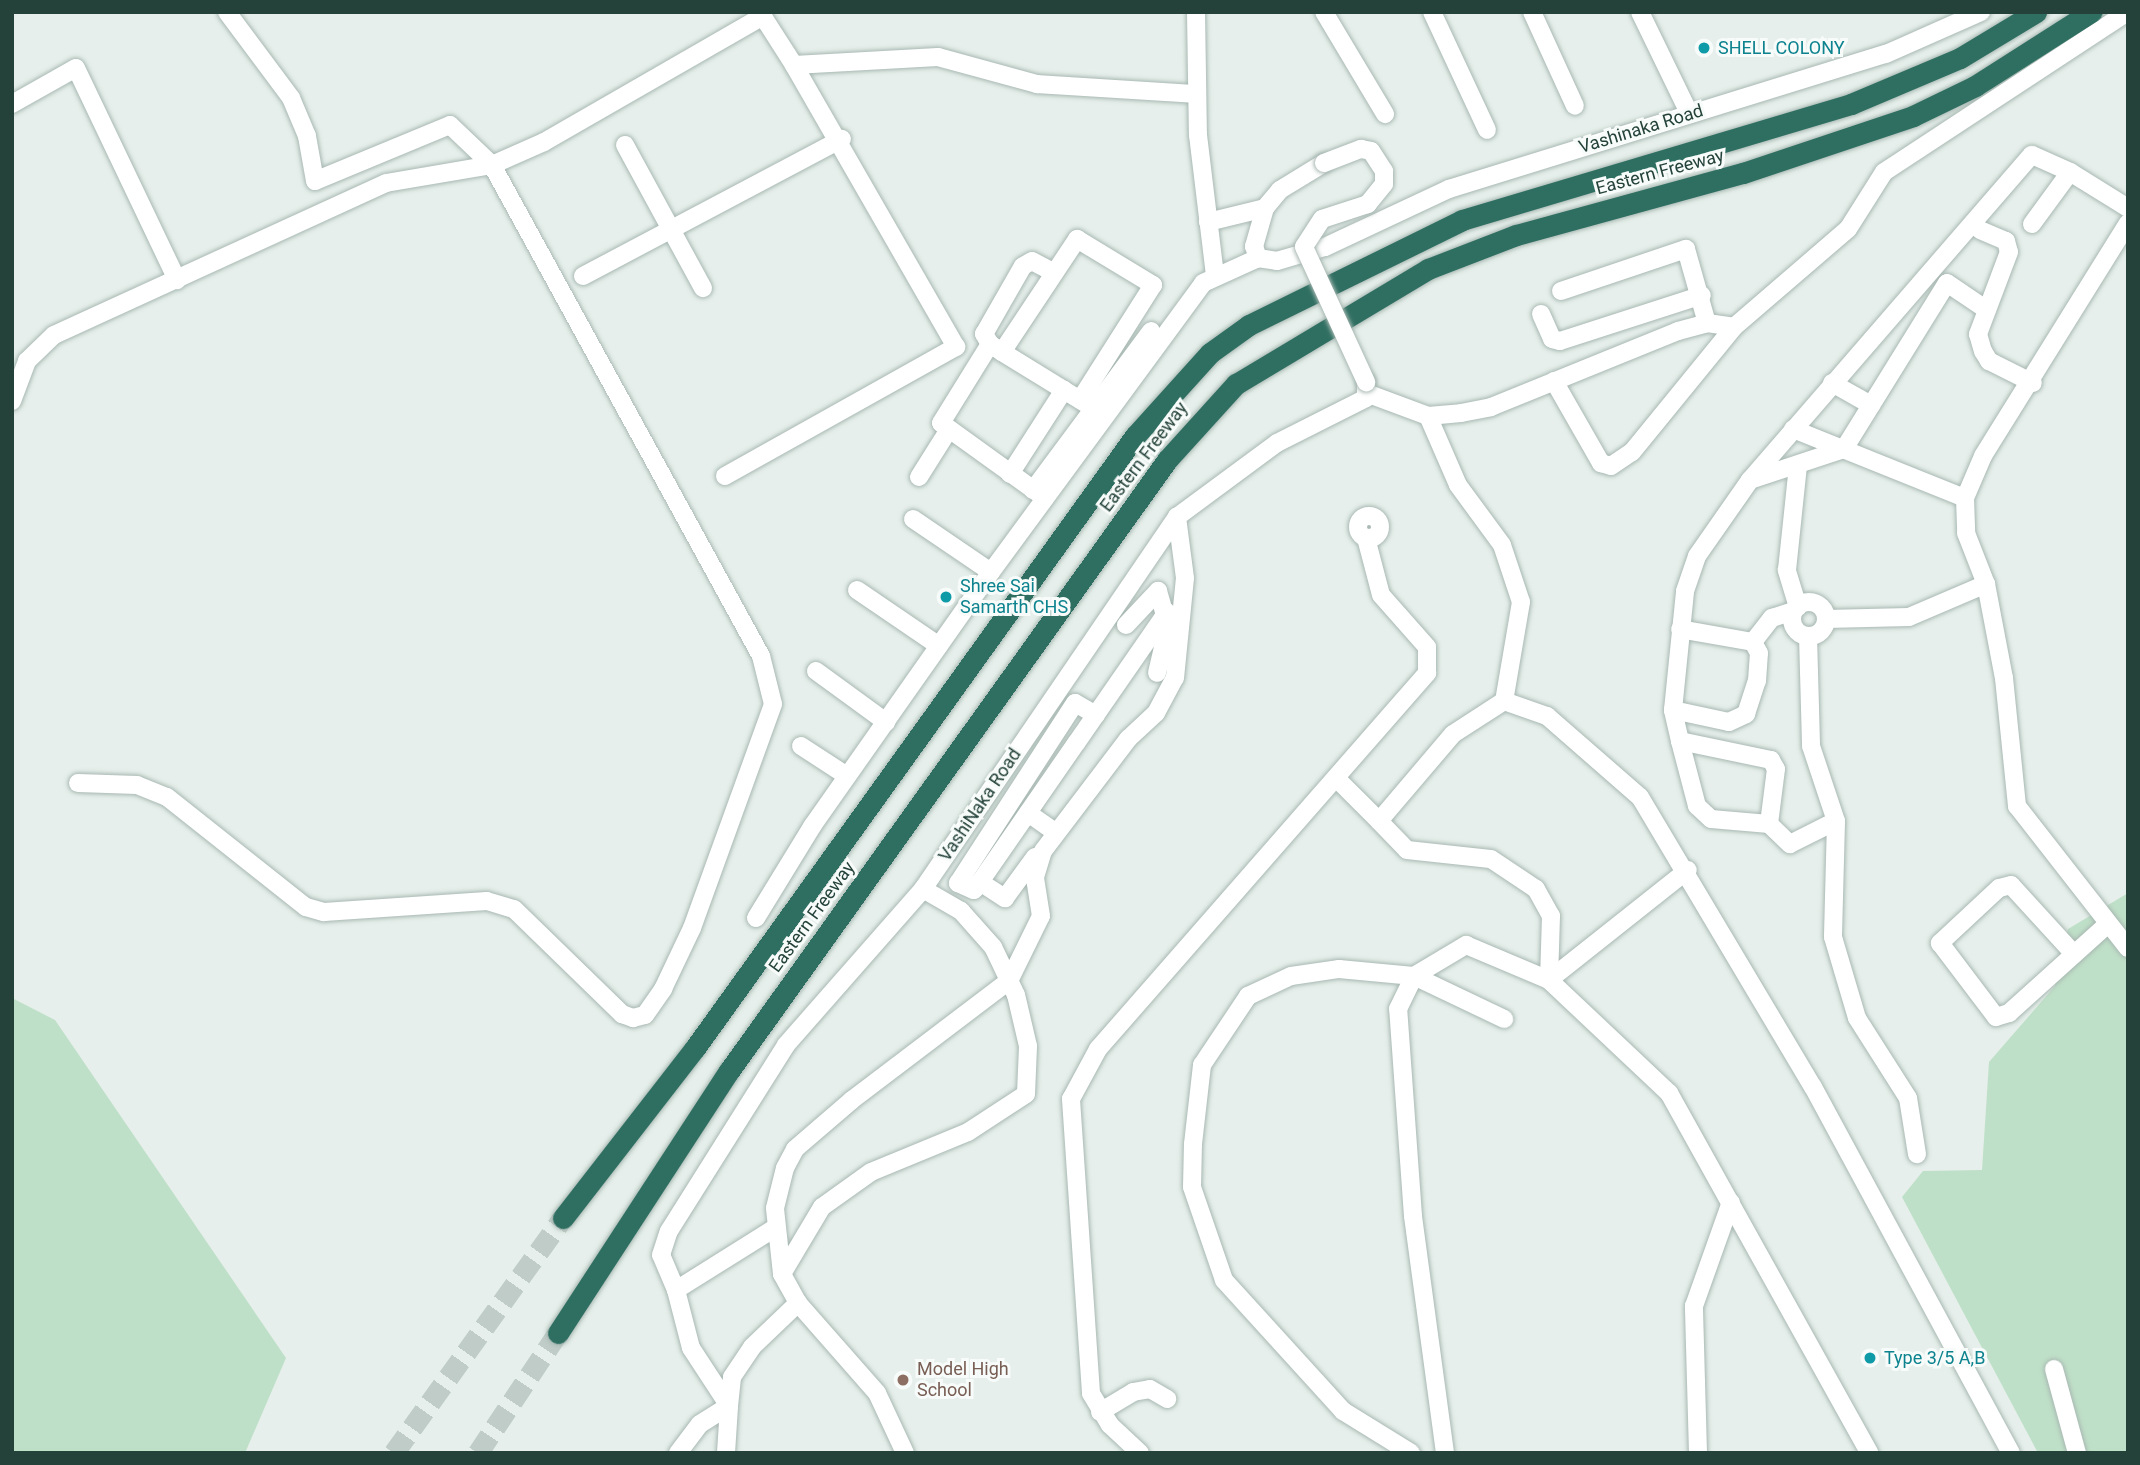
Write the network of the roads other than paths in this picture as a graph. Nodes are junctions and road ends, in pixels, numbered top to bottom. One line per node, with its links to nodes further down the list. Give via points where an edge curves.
1 (228, 12): 21 (street, via 291,98 307,136 315,181 450,125)
2 (1196, 12): 13 (street)
3 (1324, 12): 17 (street)
4 (1432, 12): 18 (street)
5 (1532, 12): 15 (street)
6 (1640, 12): 16 (street)
7 (1981, 12): 16 (street, Vashinaka Road, via 1886,54)
8 (2036, 12): 113 (highway, Eastern Freeway, via 1960,58 1851,104 1462,220 1249,325 1210,353 1135,436 704,1037)
9 (2091, 12): 118 (highway, Eastern Freeway, via 1986,80 1913,116 1743,173 1516,235 1427,270 1236,384 1167,460 729,1070)
10 (2128, 12): 43 (street, via 1884,172 1848,229)
11 (762, 14): 12 (street); 21 (street, via 544,142)
12 (794, 65): 13 (street, via 938,57 1037,84); 19 (street)
13 (1197, 94): 25 (street)
14 (12, 104): 35 (street, via 76,68)
15 (1575, 106)
16 (1689, 113): 30 (street, Vashinaka Road, via 1449,189 1325,247 1277,261)
17 (1385, 114)
18 (1487, 130)
19 (842, 139): 29 (street); 60 (street, via 956,347)
20 (625, 145): 29 (street)
21 (492, 165): 35 (street, via 386,183); 91 (street, via 772,682 767,729 663,989 645,1015 622,1014 514,909 488,901 340,913 306,906 167,797 137,785)
22 (2070, 172): 24 (street); 27 (street); 31 (street, via 2032,155)
23 (1265, 208): 25 (street); 30 (street, via 1254,246); 49 (street, bridge, via 1324,163 1361,149 1371,151 1384,171 1384,184 1368,204 1322,219 1304,247)
24 (2128, 208)
25 (1208, 222): 33 (street)
26 (2128, 223): 48 (street)
27 (2032, 224)
28 (1980, 230): 40 (street, via 2006,241 2010,252)
29 (671, 231): 34 (street); 37 (street)
30 (1258, 258): 33 (street, Vashinaka Road)
31 (1929, 270): 36 (street); 47 (street)
32 (1053, 272): 45 (street); 45 (street, via 1032,261 1023,266 984,334); 52 (street, via 1073,240 1081,239 1153,285)
33 (1215, 275): 63 (street)
34 (583, 276)
35 (177, 280): 51 (street, via 54,335 27,360)
36 (1947, 283): 40 (street); 53 (street)
37 (703, 288)
38 (1561, 291): 39 (street, via 1683,249)
39 (1702, 295): 41 (street, via 1560,341 1552,339); 42 (street)
40 (1987, 310): 48 (street, via 1978,334 1989,361)
41 (1541, 314)
42 (1707, 323): 43 (street); 46 (street)
43 (1734, 327): 46 (street, via 1632,452 1611,466 1601,463)
44 (1151, 331): 52 (street)
45 (996, 348): 50 (street); 56 (street, via 943,418)
46 (1554, 381): 54 (street, via 1491,407)
47 (1832, 383): 53 (street); 55 (street)
48 (2032, 383): 64 (street, via 1983,456)
49 (1368, 388): 54 (street); 65 (street, VashiNaka Road, via 1277,443)
50 (1064, 390): 52 (street); 59 (street)
51 (12, 401)
52 (1087, 404): 63 (street)
53 (1871, 405): 57 (street)
54 (1428, 416): 82 (street, via 1458,485 1502,545 1521,602)
55 (1793, 429): 57 (street); 62 (street)
56 (948, 431): 59 (street); 61 (street)
57 (1844, 449): 58 (street); 64 (street)
58 (1798, 465): 62 (street); 72 (street, via 1787,569)
59 (1010, 474): 63 (street)
60 (725, 476)
61 (919, 477)
62 (1749, 480): 75 (street, via 1697,556)
63 (1039, 494): 68 (street)
64 (1965, 498): 69 (street, via 1966,533)
65 (1177, 517): 71 (street, VashiNaka Road); 109 (street, via 1185,578 1175,678 1156,713 1128,739 1043,851 1035,877 1041,916)
66 (914, 519): 68 (street)
67 (1366, 538): 90 (street, via 1381,594 1421,637 1430,662 1402,706)
68 (991, 572): 78 (street)
69 (1986, 584): 74 (street, via 1909,617); 105 (street, via 2004,678 2017,806)
70 (857, 590): 78 (street)
71 (1119, 602): 73 (street, via 1130,618 1158,591); 81 (street, VashiNaka Road)
72 (1796, 609): 74 (street, via 1814,602); 76 (street, via 1794,627); 77 (street, via 1772,618)
73 (1167, 612): 80 (street); 85 (street)
74 (1826, 619): 76 (street, via 1818,634)
75 (1680, 629): 77 (street); 84 (street)
76 (1808, 636): 96 (street, via 1811,746)
77 (1753, 642): 84 (street, via 1759,653 1757,681 1746,714 1729,722)
78 (939, 646): 86 (street)
79 (816, 671): 86 (street)
80 (1157, 673)
81 (1055, 695): 83 (street); 92 (street, VashiNaka Road)
82 (1504, 701): 95 (street, via 1453,734); 100 (street, via 1547,716 1599,757 1640,797)
83 (1072, 708): 85 (street, via 1078,703); 97 (street)
84 (1674, 710): 87 (street)
85 (1096, 715): 93 (street)
86 (882, 719): 89 (street)
87 (1681, 741): 98 (street, via 1702,815); 98 (street, via 1771,760 1776,780)
88 (801, 746): 89 (street)
89 (842, 773): 104 (street)
90 (1337, 779): 95 (street); 122 (street, via 1080,1076 1069,1130 1091,1393)
91 (78, 783)
92 (976, 811): 97 (street); 102 (street, VashiNaka Road)
93 (1028, 813): 99 (street); 101 (street)
94 (1067, 813): 99 (street)
95 (1378, 821): 108 (street, via 1407,850 1491,859 1536,889 1551,916)
96 (1836, 821): 98 (street, via 1790,844); 111 (street, via 1829,920 1846,990 1908,1098)
97 (995, 822): 101 (street, via 958,878)
98 (1769, 824)
99 (1054, 831): 101 (street, via 1007,896)
100 (1688, 870): 108 (street); 131 (street, via 1941,1314)
101 (974, 886): 103 (street)
102 (923, 889): 103 (street); 116 (street, VashiNaka Road, via 786,1045 669,1231 661,1255)
103 (953, 906): 109 (street, via 993,947)
104 (756, 918)
105 (2120, 933): 106 (street)
106 (2074, 954): 106 (street, via 2009,1013 1996,1017 1940,943 1999,888 2011,885)
107 (1414, 976): 108 (street, via 1466,945); 110 (street); 127 (street, via 1339,969 1292,976 1248,996 1202,1065 1192,1187 1224,1280 1242,1302 1343,1411); 128 (street, via 1398,1009 1397,1056 1433,1401)
108 (1549, 980): 112 (street, via 1669,1093)
109 (1009, 981): 114 (street, via 795,1149 775,1208); 115 (street, via 1028,1046 1030,1084 1023,1100 968,1132 871,1172 822,1208)
110 (1504, 1019)
111 (1917, 1154)
112 (1731, 1202): 129 (street, via 1694,1306); 130 (street)
113 (563, 1218)
114 (775, 1228): 115 (street); 116 (street)
115 (782, 1274): 117 (street)
116 (676, 1290): 121 (street, VashiNaka Road, via 694,1355)
117 (798, 1303): 121 (street, via 752,1347 732,1377); 125 (street, via 877,1394)
118 (558, 1333)
119 (2054, 1369): 132 (street)
120 (1167, 1399): 122 (street, via 1150,1389 1133,1392)
121 (729, 1406): 123 (street, via 700,1424); 124 (street)
122 (1100, 1412): 126 (street)
123 (678, 1453)
124 (726, 1453)
125 (905, 1453)
126 (1140, 1453)
127 (1411, 1453)
128 (1445, 1453)
129 (1698, 1453)
130 (1869, 1453)
131 (2011, 1453)
132 (2077, 1453)

